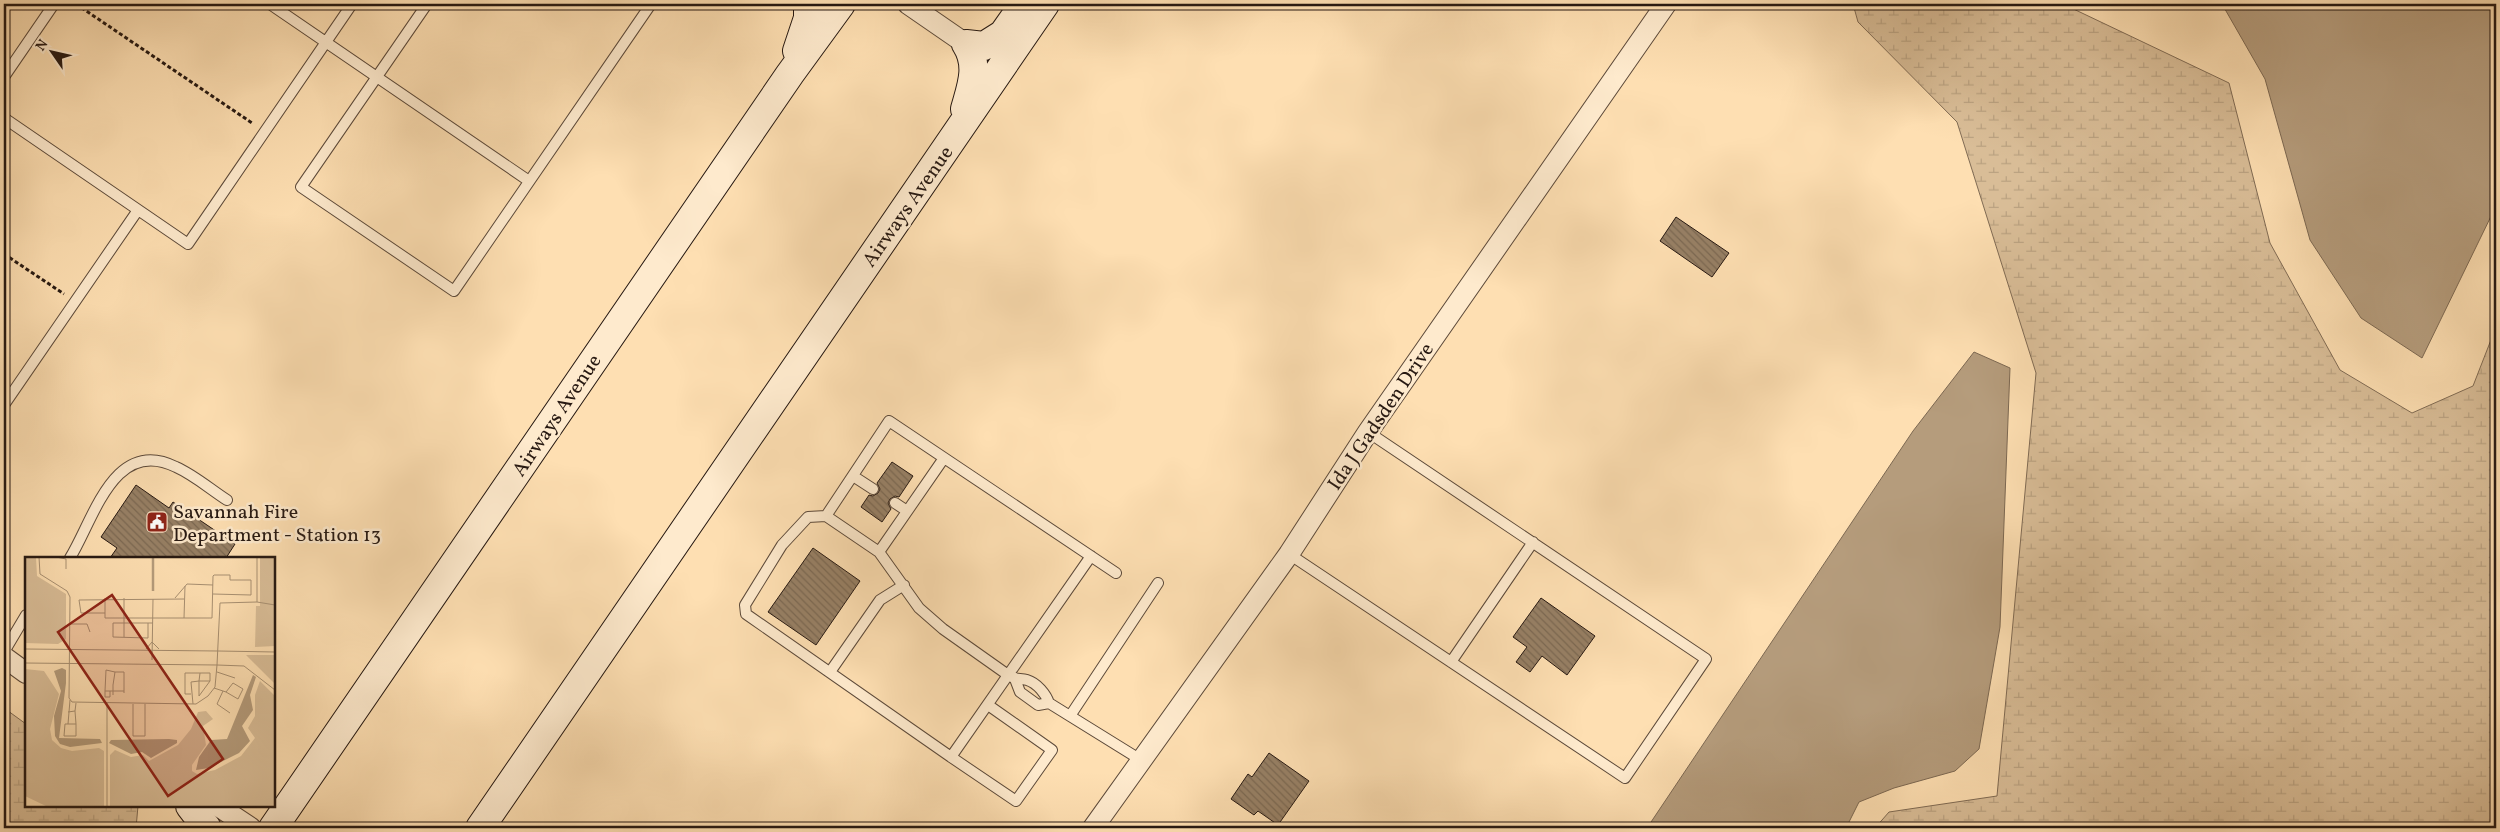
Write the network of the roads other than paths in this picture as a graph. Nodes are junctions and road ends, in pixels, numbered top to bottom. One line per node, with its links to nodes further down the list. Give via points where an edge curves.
1 (54, 4): 15 (lane)
2 (270, 4): 12 (lane)
3 (352, 4): 12 (lane)
4 (427, 4): 16 (lane)
5 (651, 4): 19 (lane)
6 (808, 4): 14 (main road, via 808,18)
7 (841, 4): 14 (main road, Airways Avenue)
8 (908, 4): 13 (street)
9 (1024, 4): 13 (main road, via 1003,34 984,46)
10 (1045, 4): 18 (main road, Airways Avenue)
11 (1666, 4): 22 (street, Ida J Gadsden Drive)
12 (326, 42): 16 (lane); 20 (lane, via 188,244)
13 (966, 44): 18 (main road, via 973,55 974,76)
14 (790, 74): 54 (main road, Airways Avenue)
15 (4, 77)
16 (377, 77): 19 (lane); 19 (lane, via 301,188 454,291)
17 (4, 118): 20 (lane)
18 (959, 130): 55 (main road, Airways Avenue)
19 (529, 181)
20 (138, 210): 21 (lane)
21 (4, 405)
22 (1368, 432): 30 (lane); 32 (street, Ida J Gadsden Drive)
23 (944, 458): 24 (lane, via 889,422); 28 (lane); 33 (lane)
24 (853, 476): 25 (lane); 29 (lane)
25 (873, 488)
26 (227, 500): 34 (lane, via 176,467 157,460 142,460 125,467 114,478)
27 (895, 503): 28 (lane)
28 (907, 511): 31 (lane)
29 (826, 516): 31 (lane); 43 (lane, via 808,518 782,545 744,605 746,614)
30 (1533, 542): 41 (lane); 41 (lane, via 1706,659 1625,778)
31 (879, 552): 37 (lane)
32 (1288, 554): 41 (lane); 48 (street, Ida J Gadsden Drive)
33 (1091, 556): 35 (lane); 44 (lane)
34 (71, 557)
35 (1116, 573)
36 (1158, 584): 46 (lane)
37 (904, 586): 43 (lane, via 880,600); 44 (lane, via 919,608 943,629)
38 (25, 617): 39 (lane)
39 (4, 652)
40 (4, 657): 42 (street)
41 (1451, 662)
42 (25, 672)
43 (830, 672): 47 (lane)
44 (1011, 677): 45 (lane); 46 (lane, via 1020,692 1038,705 1050,703)
45 (988, 705): 47 (lane); 47 (lane, via 1052,750 1016,801)
46 (1070, 716): 48 (lane)
47 (952, 757)
48 (1141, 760): 51 (street, Ida J Gadsden Drive)
49 (191, 807): 52 (main road)
50 (220, 807): 53 (street)
51 (1101, 825)
52 (207, 828)
53 (251, 828)
54 (274, 828)
55 (480, 828)

